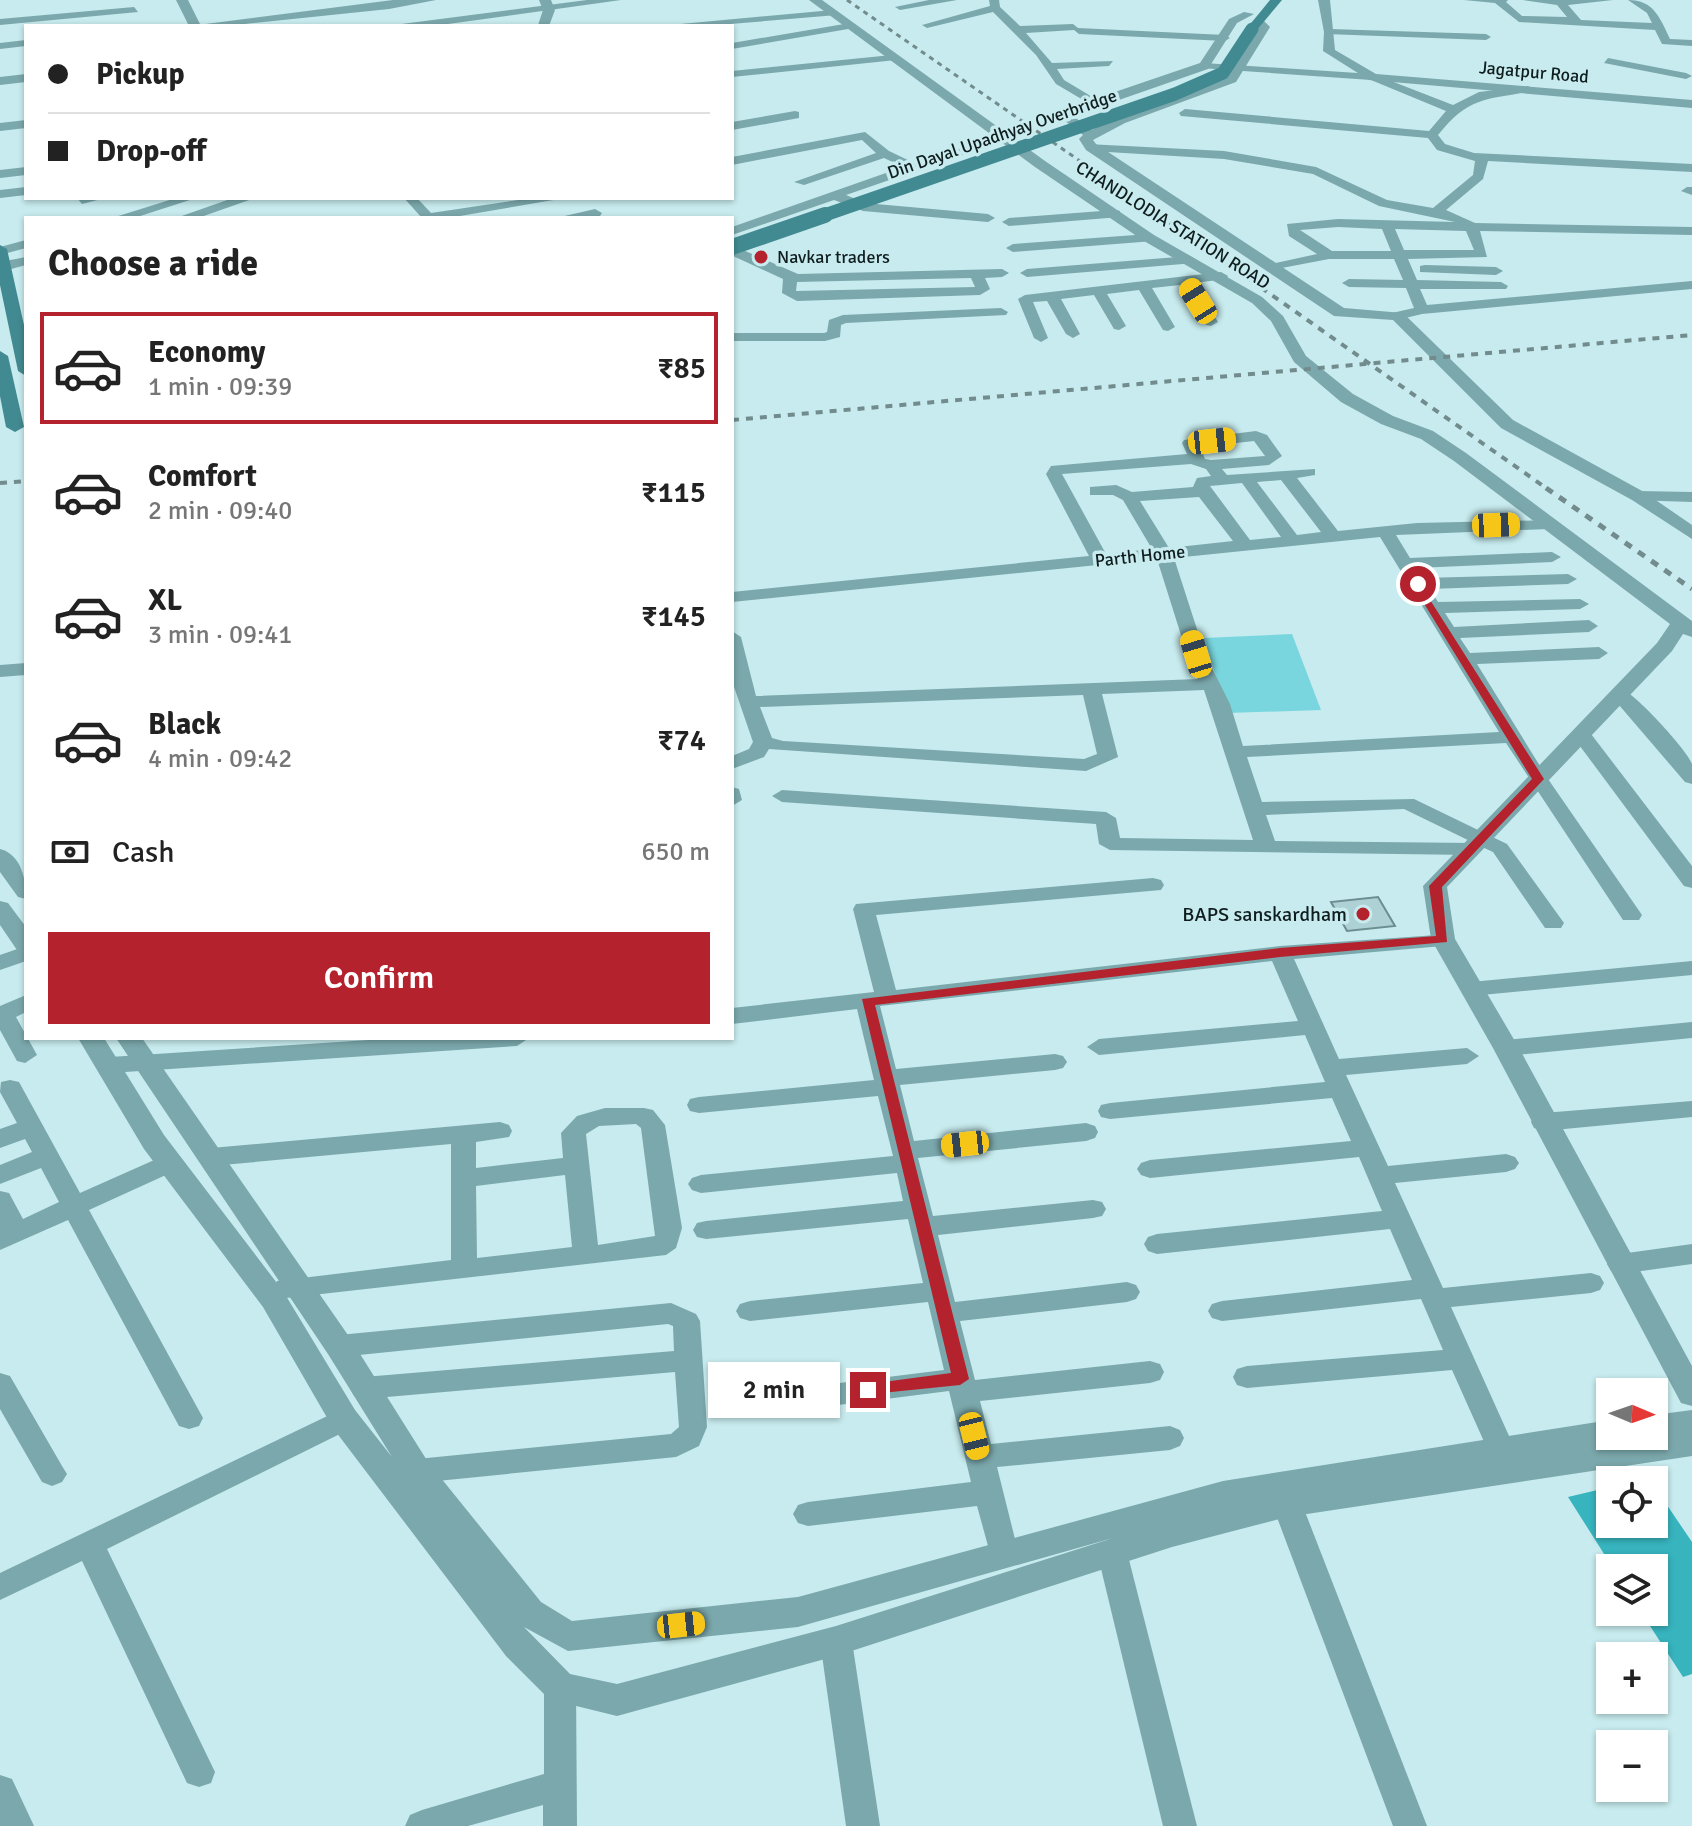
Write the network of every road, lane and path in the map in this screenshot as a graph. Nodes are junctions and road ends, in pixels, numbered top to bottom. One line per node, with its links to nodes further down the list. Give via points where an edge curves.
1 (182, 0): 32 (street)
2 (342, 0): 22 (street)
3 (431, 0): 17 (street)
4 (539, 0): 24 (street)
5 (616, 0): 19 (street)
6 (815, 0): 23 (street, CHANDLODIA STATION ROAD)
7 (952, 0): 20 (street)
8 (1260, 0): 30 (main road)
9 (1276, 0): 30 (main road)
10 (1324, 0): 40 (street)
11 (1469, 0): 15 (street)
12 (1528, 0): 16 (street)
13 (1608, 0): 16 (street)
14 (1633, 0): 38 (street, via 1651,11)
15 (1501, 1): 28 (street, via 1519,19)
16 (1560, 2): 28 (street)
17 (393, 3): 22 (street); 26 (street)
18 (132, 5): 29 (street); 31 (street)
19 (547, 5): 34 (street)
20 (900, 7)
21 (997, 8): 25 (street); 36 (street); 39 (street)
22 (350, 10): 27 (street)
23 (833, 13): 35 (street); 37 (street, CHANDLODIA STATION ROAD)
24 (411, 14)
25 (1016, 15)
26 (376, 18)
27 (244, 19): 33 (street)
28 (1576, 20): 38 (street)
29 (0, 22)
30 (1250, 22): 42 (street, via 1233,21); 52 (street, via 1264,27); 103 (main road, Din Dayal Upadhyay Overbridge, bridge, via 1223,73)
31 (139, 24)
32 (194, 24)
33 (209, 24)
34 (406, 24)
35 (690, 24)
36 (927, 25)
37 (850, 26): 46 (street); 48 (street, CHANDLODIA STATION ROAD)
38 (1659, 27): 47 (street)
39 (1014, 30): 42 (street); 51 (street)
40 (1330, 32): 41 (street); 56 (street, via 1329,51)
41 (1486, 37)
42 (1225, 38): 53 (street)
43 (24, 43): 45 (street)
44 (1692, 43): 47 (street)
45 (0, 46)
46 (734, 46)
47 (1652, 54): 50 (street); 55 (street)
48 (892, 58): 54 (street); 69 (street, CHANDLODIA STATION ROAD)
49 (1105, 59): 51 (street)
50 (1608, 61)
51 (1047, 62): 60 (street, via 1060,82)
52 (1244, 63): 53 (street); 56 (street); 70 (street, via 1232,79 1120,120)
53 (1204, 66): 60 (street)
54 (734, 74)
55 (1690, 75)
56 (1373, 77): 59 (street, Jagatpur Road); 62 (street)
57 (24, 78): 58 (street)
58 (0, 81)
59 (1528, 89): 61 (street, Jagatpur Road); 62 (street, via 1472,95)
60 (1095, 103): 70 (street, via 1066,117)
61 (1692, 104)
62 (1452, 109): 68 (street)
63 (1185, 113): 68 (street)
64 (795, 115): 66 (street)
65 (24, 124): 67 (street)
66 (734, 126)
67 (0, 127)
68 (1432, 135): 73 (street, via 1441,147)
69 (1001, 137): 71 (street, CHANDLODIA STATION ROAD); 75 (street)
70 (1092, 141): 88 (street, via 1316,171 1384,203); 112 (street)
71 (1020, 150): 87 (street); 89 (street, CHANDLODIA STATION ROAD)
72 (885, 154): 74 (street, via 865,136); 75 (street); 79 (street)
73 (1482, 158): 76 (street); 88 (street, via 1479,176)
74 (734, 161)
75 (910, 166): 82 (street)
76 (1692, 168)
77 (24, 171): 78 (street)
78 (0, 174)
79 (800, 182)
80 (24, 191): 81 (street)
81 (0, 194)
82 (831, 194): 87 (street); 96 (street)
83 (183, 200): 90 (street)
84 (242, 200): 91 (street)
85 (412, 200): 92 (street)
86 (546, 200): 93 (street)
87 (863, 207): 94 (street); 104 (street)
88 (1436, 212): 99 (street)
89 (1115, 214): 95 (street); 101 (street, CHANDLODIA STATION ROAD)
90 (126, 216)
91 (195, 216)
92 (427, 216)
93 (442, 216)
94 (988, 218)
95 (1009, 222)
96 (734, 230)
97 (1390, 231): 99 (street); 100 (street); 107 (street, via 1338,223 1292,227); 111 (street)
98 (1692, 231): 99 (street)
99 (1474, 232): 106 (street)
100 (1332, 237)
101 (1149, 238): 109 (street, CHANDLODIA STATION ROAD); 109 (street, via 1023,266)
102 (24, 245): 108 (street)
103 (734, 250)
104 (734, 250)
105 (734, 250): 115 (street, via 790,277 789,293 797,297 980,291 976,274)
106 (1482, 254): 111 (street); 114 (street)
107 (1329, 255): 111 (street); 112 (street)
108 (1, 259): 110 (street); 135 (main road)
109 (1190, 260): 116 (street, CHANDLODIA STATION ROAD)
110 (24, 261)
111 (1402, 261): 113 (street); 114 (street); 119 (street)
112 (1271, 268): 128 (street, via 1340,313)
113 (1343, 268)
114 (1496, 271): 122 (street)
115 (1002, 273)
116 (1221, 276): 117 (street); 149 (street, CHANDLODIA STATION ROAD, via 1277,319 1300,359 1347,398 1427,435)
117 (1185, 281): 121 (street); 129 (street)
118 (1349, 283): 119 (street)
119 (1412, 285): 122 (street); 126 (street)
120 (1692, 285): 125 (street)
121 (1144, 286): 123 (street); 131 (street)
122 (1501, 286): 125 (street)
123 (1099, 292): 124 (street); 130 (street)
124 (1052, 296): 132 (street); 134 (street, via 1025,299)
125 (1506, 303): 126 (street)
126 (1422, 310): 128 (street)
127 (1001, 312): 133 (street, via 843,319 834,323 835,334 825,337)
128 (1397, 316): 146 (street, via 1507,424)
129 (1211, 322)
130 (1119, 326)
131 (1168, 327)
132 (1073, 334)
133 (734, 337)
134 (1041, 338)
135 (23, 343)
136 (0, 356): 137 (main road)
137 (13, 421)
138 (1191, 459): 157 (street, via 1057,469 1054,474)
139 (1211, 465): 143 (street)
140 (1309, 472): 141 (street)
141 (1285, 474): 142 (street); 152 (street)
142 (1246, 478): 143 (street); 153 (street)
143 (1222, 480): 144 (street, via 1199,484)
144 (1203, 489): 147 (street); 154 (street)
145 (1096, 491): 147 (street, via 1116,490)
146 (1638, 496): 148 (street); 151 (street)
147 (1129, 497): 155 (street)
148 (1692, 497)
149 (1548, 524): 150 (street, Parth Home); 165 (street, CHANDLODIA STATION ROAD)
150 (1385, 531): 152 (street, Parth Home); 158 (street)
151 (1692, 533)
152 (1333, 536): 153 (street, Parth Home)
153 (1292, 540): 154 (street, Parth Home)
154 (1245, 545): 155 (street, Parth Home)
155 (1164, 554): 157 (street, Parth Home); 172 (street)
156 (1552, 557): 158 (street)
157 (1100, 560): 161 (street, Parth Home)
158 (1405, 563): 160 (street)
159 (1568, 579): 160 (street)
160 (1418, 584): 163 (street)
161 (734, 597)
162 (1580, 604): 163 (street)
163 (1432, 608): 166 (street)
164 (1589, 626): 166 (street)
165 (1686, 627): 174 (street)
166 (1448, 633): 168 (street)
167 (1599, 653): 168 (street)
168 (1464, 659): 177 (street)
169 (735, 664): 175 (street)
170 (24, 669): 171 (street)
171 (0, 671)
172 (1210, 684): 173 (street); 179 (street)
173 (1091, 689): 175 (street); 178 (street, via 1108,757 1086,765)
174 (1620, 694): 176 (street); 181 (street)
175 (749, 702): 178 (street)
176 (1581, 734): 182 (street); 188 (street)
177 (1512, 737): 179 (street); 182 (street)
178 (763, 742): 180 (street, via 757,753)
179 (1235, 752): 184 (street)
180 (734, 762)
181 (1692, 778)
182 (1538, 779): 185 (street); 192 (street)
183 (782, 796): 186 (street, via 1106,818 1110,844)
184 (1254, 809): 185 (street, via 1407,803); 186 (street)
185 (1477, 843): 186 (street); 193 (street, via 1508,855); 194 (street, via 1435,886)
186 (1266, 847)
187 (0, 856): 190 (street)
188 (1692, 881)
189 (1153, 885): 201 (street, via 864,909)
190 (24, 889)
191 (0, 908): 195 (street)
192 (1631, 915)
193 (1553, 923)
194 (1443, 939): 196 (street); 200 (street)
195 (24, 942)
196 (1280, 953): 201 (street); 204 (street)
197 (24, 954): 198 (street)
198 (0, 963)
199 (1692, 968): 200 (street)
200 (1471, 989): 209 (street)
201 (877, 1001): 203 (street); 216 (street)
202 (24, 1003): 211 (street, via 3,1014)
203 (734, 1013)
204 (1313, 1027): 208 (street); 215 (street)
205 (1692, 1030): 209 (street)
206 (92, 1040): 214 (street)
207 (454, 1040): 210 (street)
208 (1099, 1047)
209 (1506, 1048): 221 (street)
210 (138, 1050): 214 (street); 229 (street)
211 (25, 1055)
212 (1467, 1056): 215 (street)
213 (1055, 1062): 216 (street)
214 (110, 1065): 231 (street)
215 (1336, 1079): 220 (street); 227 (street)
216 (887, 1082): 218 (street); 230 (street)
217 (10, 1088): 222 (street)
218 (699, 1105)
219 (1692, 1109): 221 (street)
220 (1110, 1111)
221 (1543, 1122): 249 (street)
222 (31, 1127): 226 (street); 228 (street)
223 (500, 1131): 225 (street)
224 (1086, 1132): 230 (street)
225 (463, 1135): 229 (street); 237 (street)
226 (0, 1139)
227 (1366, 1148): 234 (street); 236 (street)
228 (46, 1156): 235 (street); 240 (street)
229 (211, 1157): 252 (street)
230 (905, 1157): 238 (street); 242 (street)
231 (170, 1163): 240 (street); 252 (street)
232 (1506, 1163): 236 (street)
233 (576, 1165): 237 (street); 248 (street); 248 (street, via 573,1133 581,1123 628,1114 644,1116 653,1125 667,1241 657,1248)
234 (1150, 1169)
235 (0, 1175)
236 (1379, 1176): 243 (street)
237 (463, 1179): 250 (street)
238 (701, 1184)
239 (0, 1200): 245 (street)
240 (74, 1207): 245 (street); 268 (street)
241 (1093, 1209): 242 (street)
242 (921, 1218): 244 (street); 255 (street)
243 (1398, 1219): 246 (street); 254 (street)
244 (706, 1230)
245 (9, 1236)
246 (1157, 1244)
247 (1692, 1254): 249 (street)
248 (586, 1255): 250 (street)
249 (1620, 1264): 266 (street)
250 (464, 1268): 252 (street)
251 (1591, 1283): 254 (street)
252 (283, 1288): 258 (street); 269 (street)
253 (1127, 1292): 255 (street)
254 (1432, 1294): 257 (street); 259 (street)
255 (942, 1302): 256 (street); 264 (street)
256 (750, 1311)
257 (1222, 1311)
258 (339, 1346): 260 (street, via 671,1313 686,1321); 265 (street)
259 (1461, 1359): 262 (street); 275 (street)
260 (689, 1360): 265 (street); 277 (street, via 693,1427 689,1438 676,1445)
261 (1150, 1372): 264 (street)
262 (1247, 1377)
263 (0, 1384): 278 (street)
264 (962, 1385): 267 (street); 276 (street)
265 (364, 1388): 277 (street)
266 (1692, 1394)
267 (775, 1402)
268 (189, 1418)
269 (344, 1419): 282 (street); 287 (street, via 518,1645)
270 (1692, 1422): 271 (street)
271 (1668, 1425)
272 (1596, 1434): 275 (street)
273 (1170, 1438): 276 (street)
274 (1692, 1443): 280 (street)
275 (1500, 1447): 284 (street, via 1223,1494)
276 (980, 1457): 279 (street)
277 (417, 1471): 284 (street, via 529,1612 568,1636 798,1612)
278 (52, 1474)
279 (989, 1492): 281 (street); 284 (street)
280 (1287, 1504): 283 (street); 296 (street)
281 (808, 1514)
282 (90, 1545): 285 (street); 288 (street)
283 (1112, 1552): 286 (street); 295 (street)
284 (1004, 1555)
285 (0, 1587)
286 (836, 1641): 287 (street, via 617,1700); 294 (street)
287 (560, 1687): 289 (street)
288 (199, 1772)
289 (561, 1785): 292 (street); 293 (street)
290 (0, 1790): 291 (street)
291 (17, 1826)
292 (422, 1826)
293 (560, 1826)
294 (863, 1826)
295 (1180, 1826)
296 (1410, 1826)

